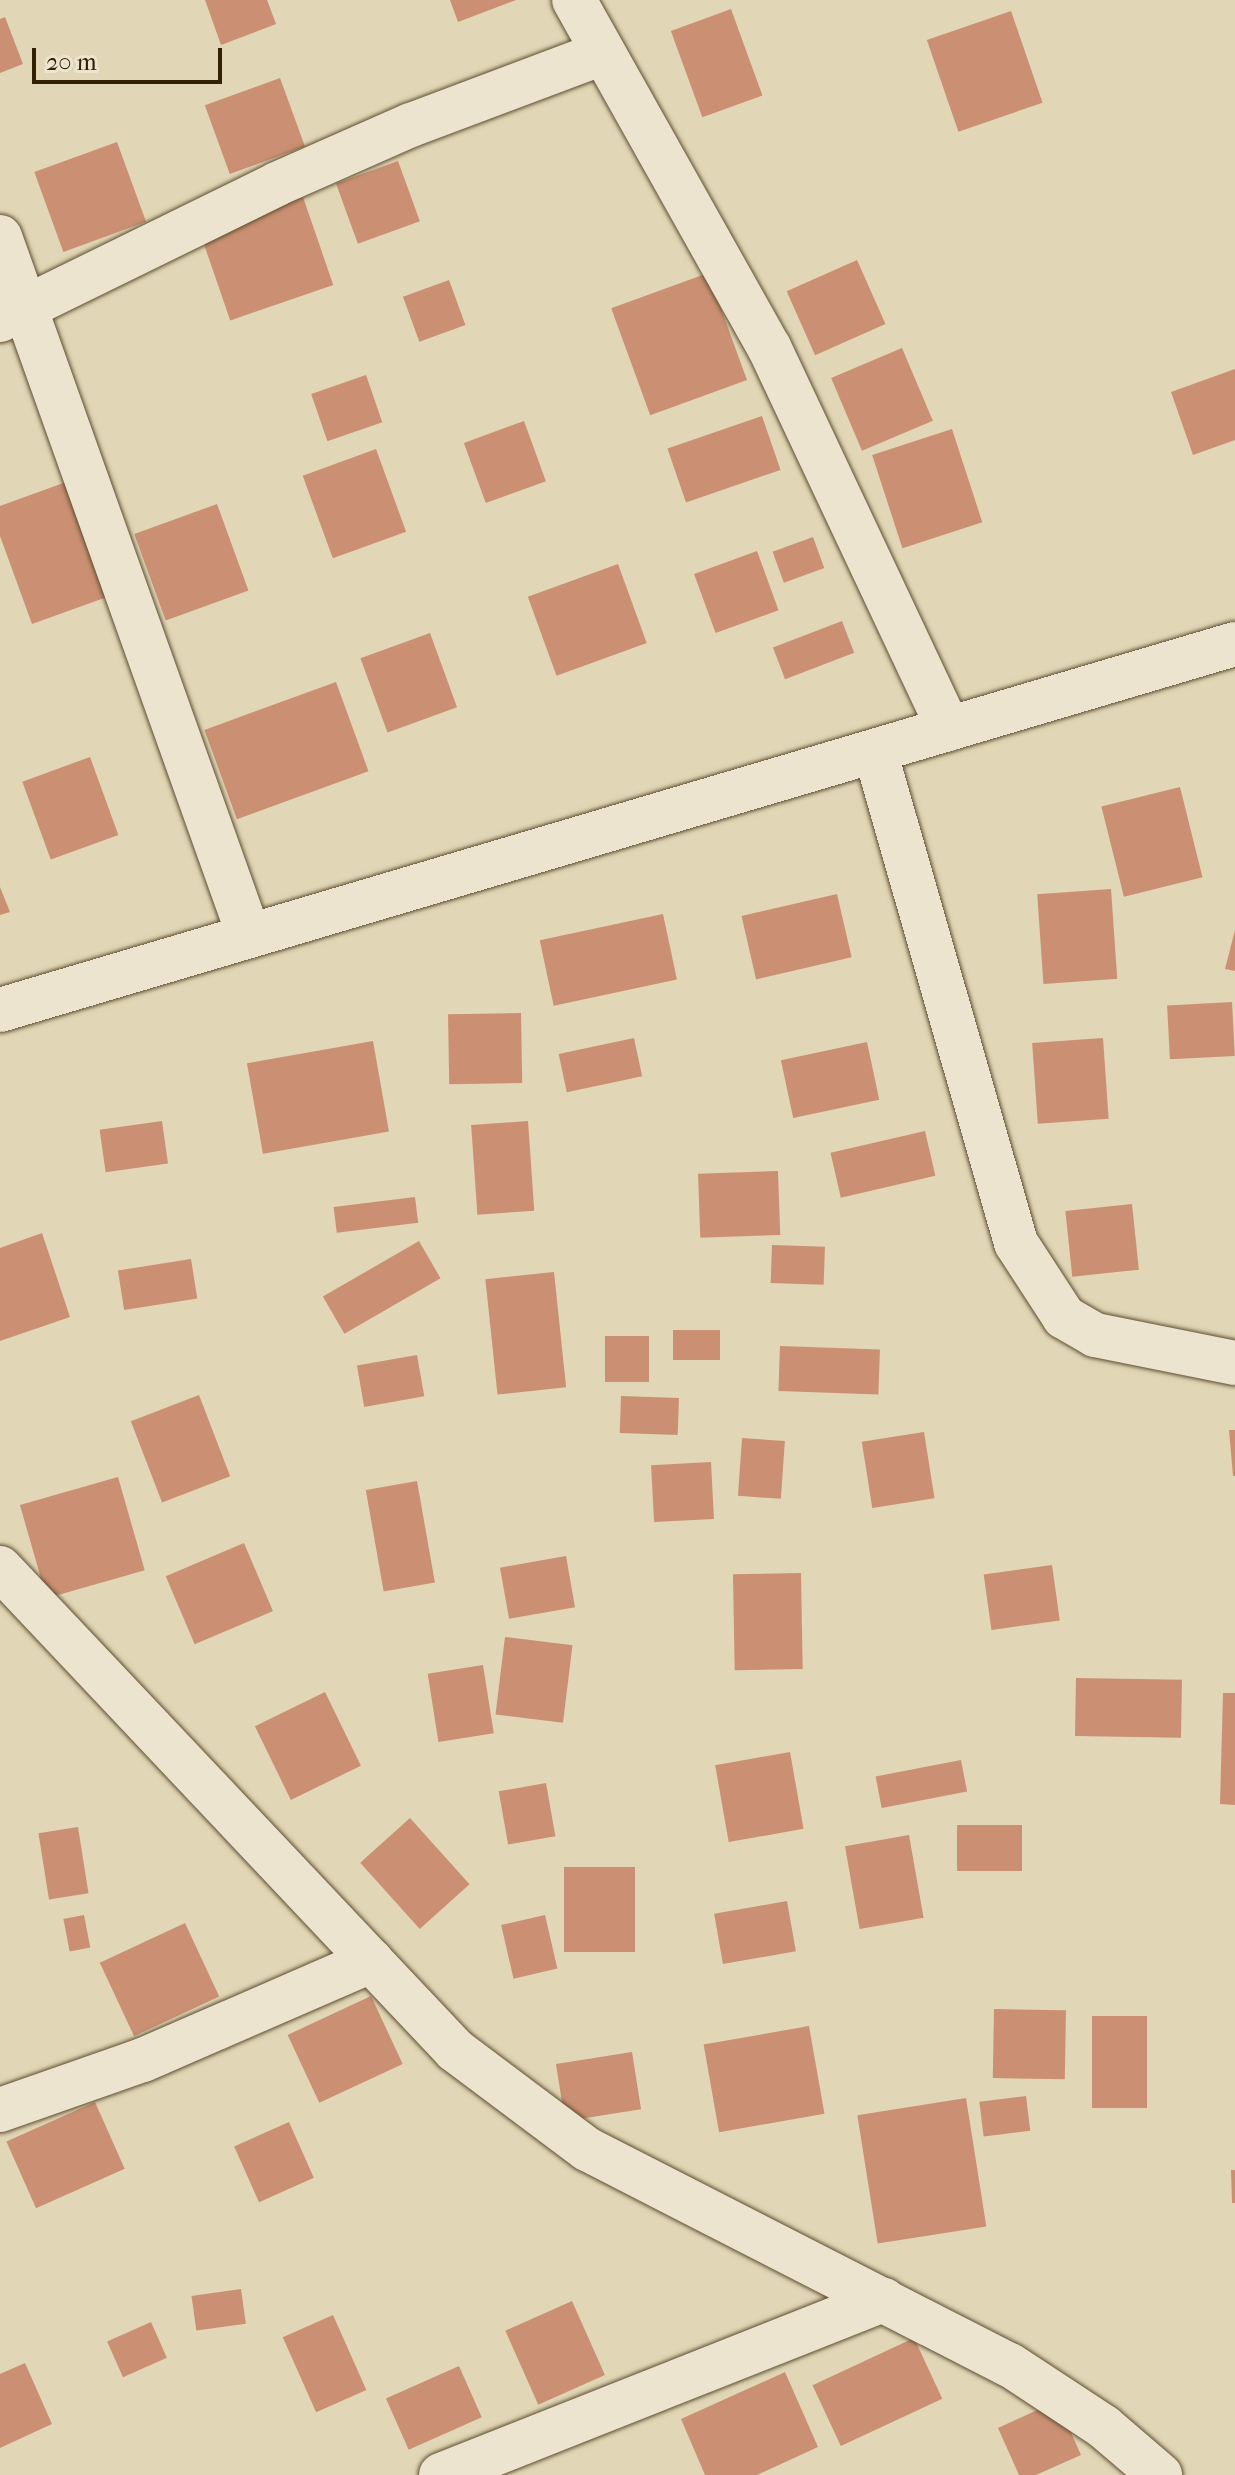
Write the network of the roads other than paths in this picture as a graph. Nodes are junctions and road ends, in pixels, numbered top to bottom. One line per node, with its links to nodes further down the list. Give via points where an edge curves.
1 (574, 0): 2 (street)
2 (603, 53): 4 (street, via 318,167); 6 (street, via 769,347)
3 (0, 237): 4 (street)
4 (13, 314): 8 (street)
5 (1235, 644): 6 (street)
6 (949, 729): 7 (street)
7 (875, 751): 8 (street); 10 (street, via 1016,1243 1064,1317 1095,1335)
8 (249, 936): 9 (street)
9 (0, 1010)
10 (1235, 1363)
11 (0, 1568): 12 (street)
12 (371, 1961): 13 (street, via 143,2060); 14 (street, via 455,2050 587,2149)
13 (0, 2110)
14 (884, 2300): 15 (street); 16 (street, via 1010,2365 1104,2427)
15 (441, 2475)
16 (1160, 2475)

